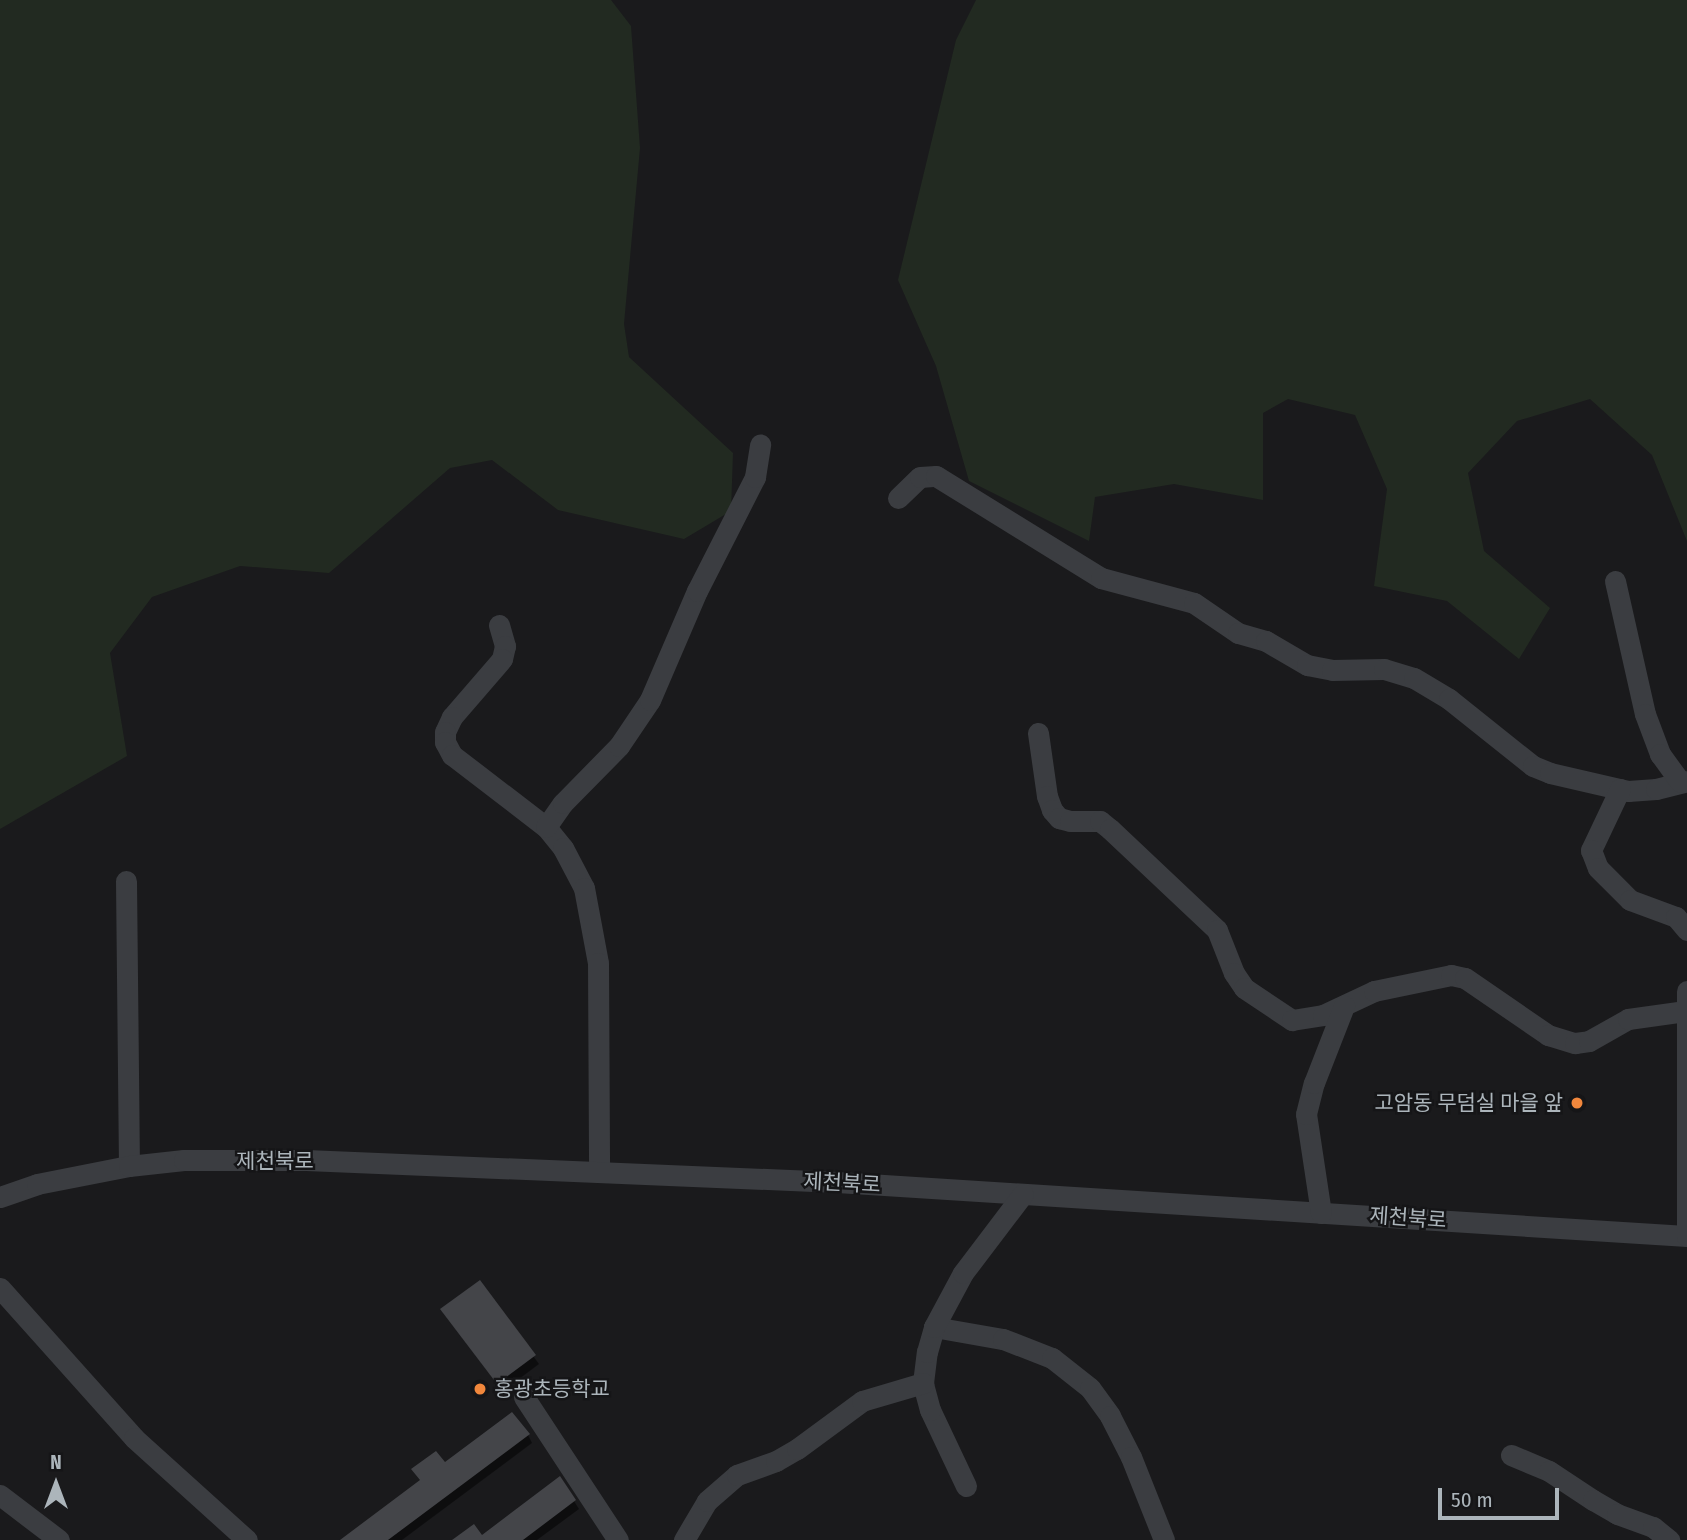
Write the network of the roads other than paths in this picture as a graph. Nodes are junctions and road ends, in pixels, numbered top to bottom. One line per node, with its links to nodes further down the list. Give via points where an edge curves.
1 (760, 444): 8 (street, via 755,477 697,591 646,709)
2 (898, 498): 7 (street, via 920,477 936,476 1101,578 1194,603 1238,633 1266,641 1307,665 1332,670 1384,668 1414,678 1449,699 1532,766)
3 (1615, 581): 6 (street, via 1644,714 1660,754)
4 (499, 625): 8 (street, via 505,646 502,659 452,717 444,742 452,755)
5 (1038, 733): 12 (street, via 1052,810 1059,818 1100,821 1110,829 1217,930 1244,988 1292,1020)
6 (1683, 782): 7 (street, via 1656,789)
7 (1620, 789): 10 (street, via 1591,849 1598,868 1630,900 1676,917)
8 (546, 827): 14 (street, via 584,888 594,935)
9 (126, 881): 13 (street)
10 (1687, 930)
11 (1686, 1001): 12 (street, via 1628,1019 1589,1041 1575,1043 1548,1035 1465,978 1451,975 1374,991); 15 (street)
12 (1344, 1006): 18 (street, via 1306,1114)
13 (129, 1166): 14 (street, 제천북로, via 184,1160 306,1160); 17 (street, 제천북로)
14 (599, 1172): 16 (street, 제천북로)
15 (1687, 1176): 19 (street)
16 (1023, 1194): 18 (street, 제천북로); 21 (street, via 963,1273)
17 (1, 1195)
18 (1321, 1213): 19 (street, 제천북로)
19 (1687, 1236)
20 (0, 1288): 27 (street, via 134,1438)
21 (934, 1326): 22 (street); 32 (street, via 1003,1339 1052,1358 1090,1388 1126,1447)
22 (923, 1383): 25 (street, via 930,1410); 31 (street, via 862,1401 797,1449 737,1475 707,1501)
23 (524, 1396): 30 (street)
24 (1511, 1455): 28 (street, via 1549,1471)
25 (966, 1486)
26 (0, 1495): 29 (street)
27 (234, 1536)
28 (1655, 1536)
29 (59, 1540)
30 (618, 1540)
31 (684, 1540)
32 (1164, 1540)

